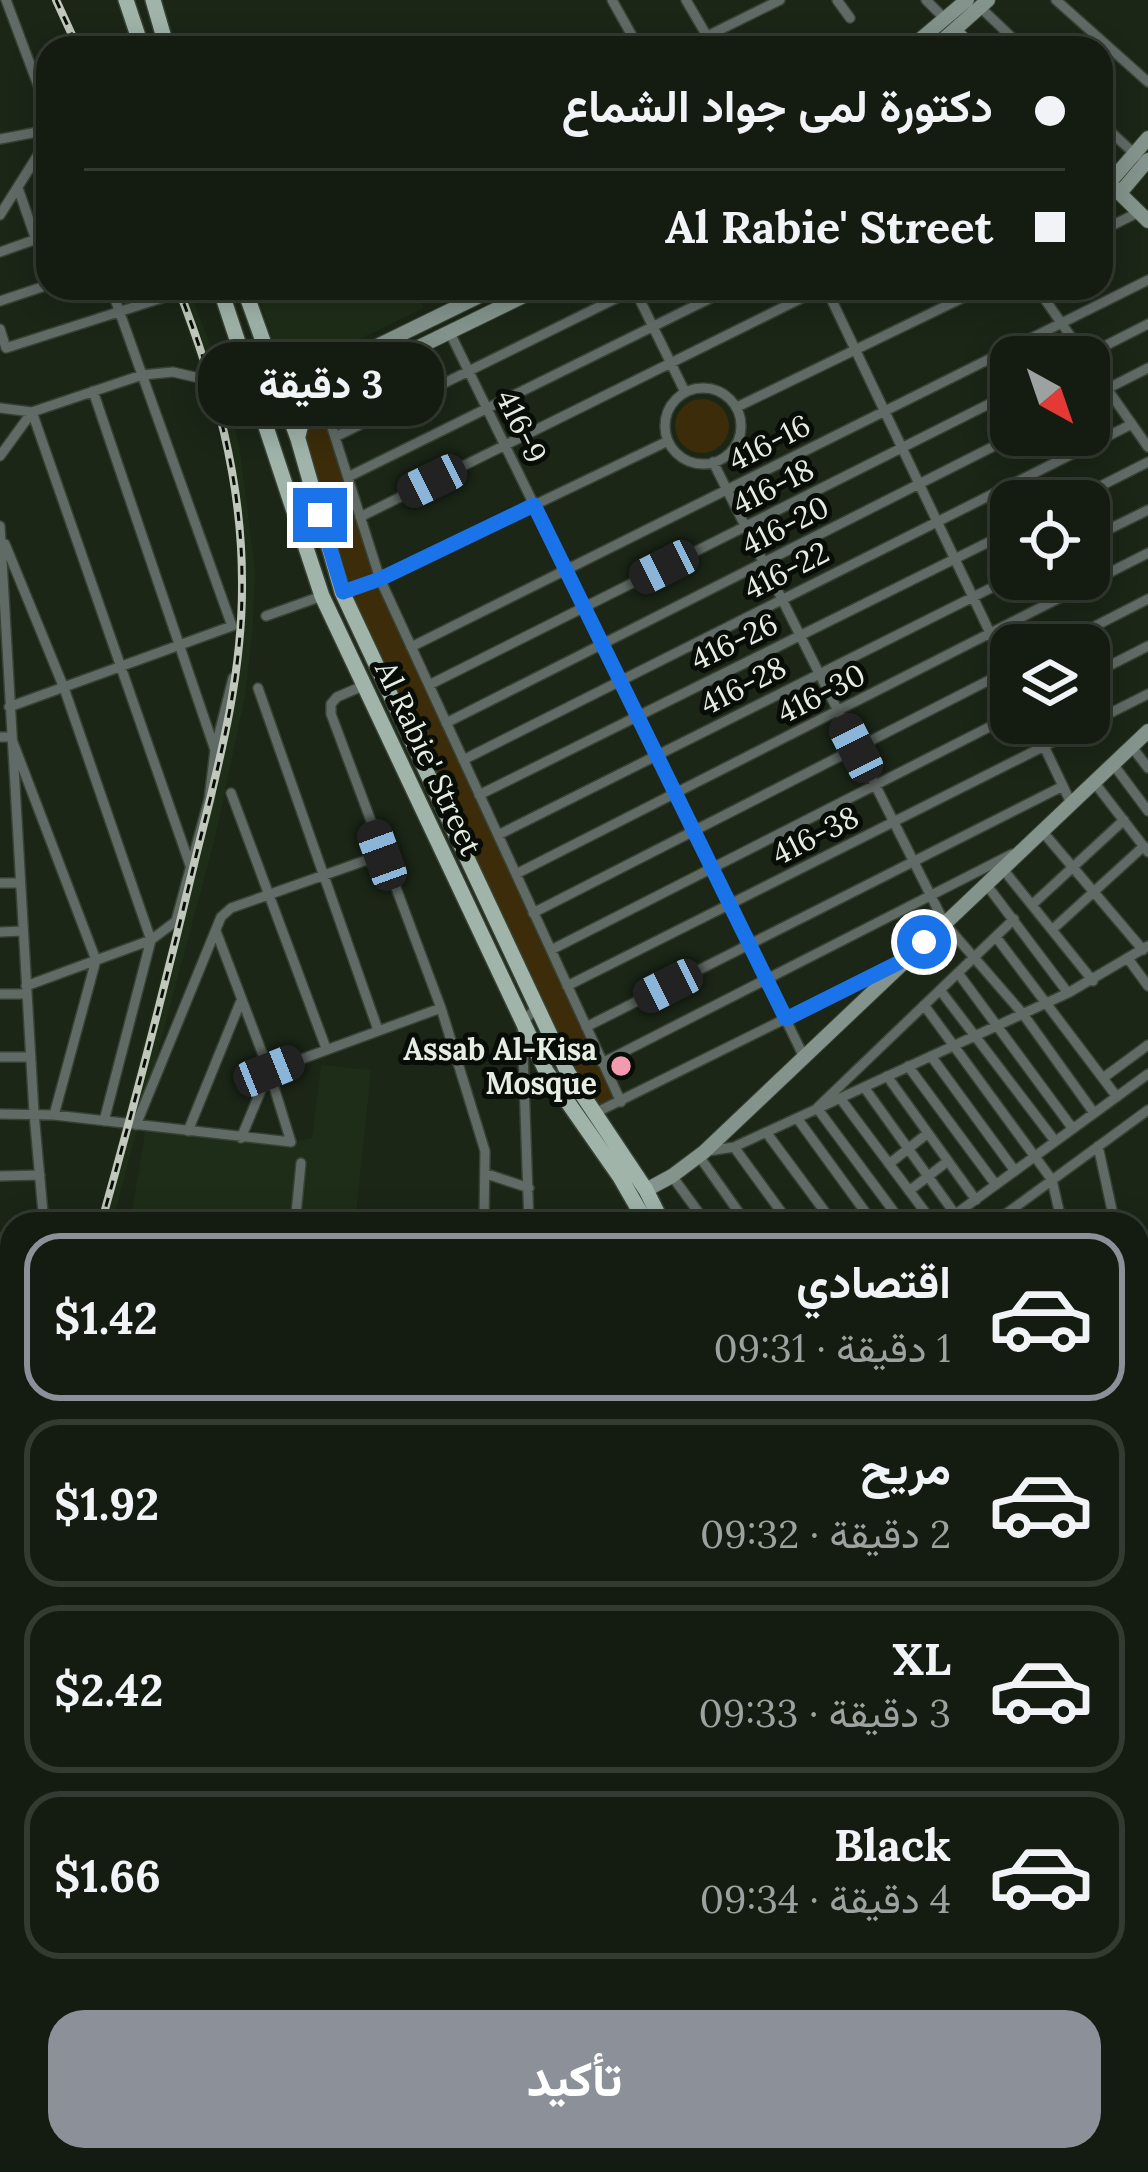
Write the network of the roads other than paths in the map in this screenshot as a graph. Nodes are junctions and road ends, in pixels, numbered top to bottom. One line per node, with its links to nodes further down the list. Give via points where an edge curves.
1 (126, 0): 14 (main road)
2 (612, 0): 16 (street)
3 (686, 0): 17 (street)
4 (780, 0): 10 (street)
5 (837, 0): 12 (street)
6 (1056, 0): 22 (street)
7 (928, 1): 13 (street)
8 (157, 2): 15 (main road)
9 (979, 3): 13 (street); 21 (street)
10 (764, 4): 17 (street)
11 (5, 8): 25 (street)
12 (850, 18)
13 (951, 26): 18 (street); 19 (street); 20 (street)
14 (138, 36)
15 (164, 36)
16 (632, 36)
17 (707, 36)
18 (932, 36)
19 (943, 36)
20 (961, 36)
21 (1011, 36)
22 (1096, 36)
23 (1113, 51): 24 (street)
24 (1148, 82)
25 (36, 83)
26 (1113, 134): 31 (street)
27 (36, 136): 29 (street)
28 (1148, 138): 31 (street)
29 (0, 139)
30 (36, 156): 34 (street)
31 (1142, 160): 32 (street)
32 (1113, 182)
33 (1113, 187): 36 (street)
34 (18, 188): 35 (street); 38 (street)
35 (0, 215)
36 (1144, 217): 37 (street)
37 (1113, 227)
38 (36, 239): 39 (street)
39 (0, 252)
40 (1148, 280): 42 (street, 416-16)
41 (36, 289): 57 (street)
42 (1113, 297)
43 (116, 300): 58 (street)
44 (155, 300): 58 (street)
45 (224, 300): 80 (main road, Al Rabie' Street)
46 (248, 300): 68 (main road, Al Rabie' Street)
47 (472, 300): 73 (street)
48 (516, 300): 63 (street)
49 (612, 300): 70 (street)
50 (641, 300): 61 (street)
51 (706, 300): 61 (street)
52 (800, 300): 67 (street)
53 (830, 300): 66 (street)
54 (958, 300): 66 (street)
55 (1045, 300): 59 (street)
56 (1108, 300): 59 (street, 416-16)
57 (0, 301)
58 (120, 312): 62 (street, via 6,348); 71 (street)
59 (1061, 323): 64 (street); 85 (street, 416-16)
60 (1148, 324): 65 (street)
61 (653, 326): 67 (street); 84 (street)
62 (0, 329)
63 (450, 333): 70 (street, 416-9); 79 (street)
64 (1070, 336)
65 (1110, 345)
66 (855, 350): 82 (street); 85 (street)
67 (671, 363): 76 (street); 94 (street)
68 (273, 367): 73 (main road); 77 (main road, Al Rabie' Street)
69 (1148, 368): 74 (street)
70 (469, 371): 84 (street, 416-9); 90 (street)
71 (142, 375): 72 (street); 75 (street); 134 (street, via 232,626)
72 (200, 378)
73 (314, 378): 77 (street); 79 (street)
74 (1110, 387)
75 (92, 392): 86 (street); 134 (street)
76 (685, 392): 82 (street, via 708,388); 92 (street, via 669,408)
77 (282, 393): 80 (street); 87 (main road, Al Rabie' Street)
78 (1110, 393): 89 (street)
79 (319, 397): 87 (street); 90 (street); 91 (main road)
80 (258, 404): 88 (main road, Al Rabie' Street)
81 (990, 404): 95 (street, 416-18)
82 (737, 407): 98 (street, via 738,441)
83 (0, 408): 86 (street)
84 (487, 408): 94 (street, 416-9); 100 (street)
85 (884, 411): 95 (street); 103 (street, 416-16)
86 (32, 412): 97 (street); 138 (street)
87 (289, 412): 88 (street); 91 (main road, Al Rabie' Street)
88 (265, 422): 121 (main road, Al Rabie' Street)
89 (1132, 424): 93 (street); 107 (street, 416-22)
90 (335, 437): 100 (street)
91 (298, 439): 119 (main road, Al Rabie' Street)
92 (668, 441): 98 (street, via 692,462); 104 (street)
93 (1147, 443)
94 (505, 445): 104 (street, 416-9); 106 (street)
95 (902, 448): 102 (street); 108 (street, 416-18)
96 (990, 448): 102 (street, 416-20)
97 (0, 456)
98 (713, 462): 103 (street)
99 (1148, 462): 101 (street)
100 (348, 477): 106 (street)
101 (1110, 481)
102 (919, 484): 107 (street); 115 (street, 416-20)
103 (727, 490): 108 (street); 116 (street, 416-16)
104 (534, 505): 116 (street, 416-9); 117 (street)
105 (1148, 509): 109 (street)
106 (360, 517): 117 (street)
107 (937, 521): 114 (street); 123 (street, 416-22)
108 (745, 526): 115 (street); 125 (street, 416-18)
109 (1110, 528)
110 (0, 530): 112 (street); 145 (street)
111 (990, 542): 114 (street, 416-26)
112 (1, 544): 120 (street)
113 (1148, 554): 127 (street, 416-30)
114 (955, 559): 122 (street); 131 (street, 416-26)
115 (763, 563): 123 (street); 133 (street, 416-20)
116 (566, 570): 125 (street, 416-9); 136 (street, 416-16)
117 (380, 579): 119 (street); 136 (street)
118 (990, 588): 122 (street, 416-28)
119 (343, 592): 227 (main road, Al Rabie' Street)
120 (1, 593): 132 (street)
121 (322, 596): 126 (street); 143 (main road, Al Rabie' Street)
122 (973, 597): 129 (street); 139 (street, 416-28)
123 (782, 599): 131 (street); 141 (street, 416-22)
124 (1148, 599): 128 (street)
125 (584, 608): 133 (street, 416-9); 144 (street, 416-18)
126 (266, 616)
127 (1011, 624)
128 (1099, 624)
129 (990, 632)
130 (990, 635): 150 (street, 416-30)
131 (800, 636): 139 (street); 151 (street, 416-26)
132 (3, 642): 147 (street)
133 (602, 644): 141 (street, 416-9); 152 (street, 416-20)
134 (179, 646): 138 (street); 159 (street)
135 (1148, 646): 137 (street)
136 (411, 647): 144 (street)
137 (1110, 665)
138 (122, 667): 145 (street); 186 (street)
139 (819, 674): 150 (street); 160 (street, 416-28)
140 (233, 678): 159 (street)
141 (620, 681): 151 (street, 416-9); 161 (street, 416-22)
142 (990, 682): 158 (street)
143 (365, 686): 183 (street, via 337,697 331,714); 231 (main road, Al Rabie' Street)
144 (429, 686): 152 (street)
145 (64, 688): 149 (street); 207 (street)
146 (258, 688): 190 (street)
147 (4, 689): 149 (street)
148 (1148, 694): 156 (street, 416-38)
149 (9, 707): 155 (street)
150 (838, 711): 158 (street); 170 (street, 416-30)
151 (637, 716): 160 (street, 416-9); 171 (street, 416-26)
152 (446, 723): 161 (street)
153 (990, 727): 167 (street)
154 (1148, 731): 157 (street)
155 (6, 737): 165 (street); 212 (street)
156 (1044, 746): 168 (street); 175 (street, 416-38)
157 (1132, 747): 162 (street); 163 (street)
158 (856, 748): 167 (street); 176 (street)
159 (215, 750): 186 (street)
160 (656, 755): 170 (street, 416-9); 180 (street, 416-28)
161 (463, 760): 171 (street)
162 (1113, 764): 166 (street); 173 (street)
163 (1148, 768)
164 (0, 782): 165 (street)
165 (14, 782): 179 (street)
166 (1094, 782): 172 (street); 174 (street)
167 (875, 785): 175 (street); 187 (street)
168 (1063, 786): 172 (street); 184 (street)
169 (231, 793): 195 (street)
170 (675, 794): 176 (street, 416-9); 189 (street, 416-30)
171 (479, 795): 180 (street)
172 (1071, 803): 177 (street)
173 (1148, 812)
174 (1124, 820): 182 (street); 185 (street)
175 (894, 822): 184 (street); 198 (street, 416-38)
176 (694, 831): 187 (street, 416-9); 199 (street)
177 (1042, 831): 181 (street); 185 (street)
178 (0, 834): 179 (street)
179 (17, 834): 192 (street)
180 (498, 835): 189 (street)
181 (1023, 849): 188 (street); 196 (street)
182 (1146, 849): 194 (street)
183 (382, 855): 190 (street); 228 (street)
184 (914, 862): 196 (street); 208 (street)
185 (1073, 865): 194 (street); 197 (street)
186 (191, 868): 207 (street, via 178,917)
187 (712, 868): 198 (street, 416-9); 210 (street)
188 (1002, 868): 193 (street); 197 (street)
189 (516, 874): 199 (street)
190 (325, 876): 195 (street); 234 (street)
191 (0, 883): 192 (street)
192 (20, 883): 205 (street)
193 (986, 884): 200 (street); 201 (street)
194 (1096, 891): 202 (street); 209 (street)
195 (269, 896): 203 (street, via 231,908); 238 (street)
196 (931, 896): 201 (street); 216 (street)
197 (1034, 903): 202 (street)
198 (730, 905): 208 (street, 416-9); 218 (street, 416-38)
199 (533, 913): 210 (street)
200 (1014, 919): 206 (street); 222 (street)
201 (944, 923): 211 (street); 213 (street)
202 (1054, 928): 217 (street)
203 (216, 931): 225 (street); 262 (street)
204 (0, 932): 205 (street)
205 (23, 932): 220 (street)
206 (996, 937): 211 (street); 224 (street)
207 (151, 940): 212 (street); 261 (street)
208 (749, 944): 216 (street, 416-9); 233 (street)
209 (1145, 948): 214 (street)
210 (550, 950): 218 (street)
211 (976, 956): 215 (street); 229 (street)
212 (96, 960): 220 (street); 258 (street)
213 (904, 960): 230 (street); 242 (street)
214 (1129, 960): 217 (street); 219 (street)
215 (958, 973): 221 (street); 232 (street)
216 (766, 980): 230 (street, 416-9); 243 (street)
217 (1093, 981): 222 (street)
218 (567, 986): 233 (street)
219 (1148, 986)
220 (27, 990): 223 (street); 241 (street)
221 (940, 990): 226 (street); 235 (street)
222 (1068, 993): 224 (street)
223 (0, 994)
224 (1048, 1002): 229 (street); 248 (street)
225 (240, 1003): 245 (street); 265 (street)
226 (924, 1005): 236 (street); 253 (street)
227 (537, 1007): 231 (street); 259 (main road, Al Rabie' Street)
228 (441, 1008): 234 (street); 279 (street)
229 (1023, 1014): 232 (street); 256 (street)
230 (786, 1019): 242 (street, 416-9); 252 (street)
231 (522, 1023): 286 (street); 294 (main road, Al Rabie' Street)
232 (998, 1025): 235 (street); 264 (street)
233 (586, 1027): 243 (street)
234 (378, 1030): 238 (street)
235 (976, 1035): 236 (street); 269 (street)
236 (954, 1045): 239 (street); 274 (street)
237 (1148, 1045): 248 (street)
238 (326, 1048): 245 (street)
239 (931, 1056): 244 (street); 278 (street)
240 (0, 1057): 241 (street)
241 (31, 1057): 255 (street)
242 (804, 1057): 273 (street)
243 (602, 1063): 252 (street)
244 (908, 1066): 247 (street); 285 (street)
245 (269, 1071): 268 (street); 268 (street, via 291,1142)
246 (1148, 1074): 250 (street)
247 (887, 1076): 249 (street); 267 (street)
248 (1103, 1078): 250 (street)
249 (864, 1087): 251 (street); 272 (street)
250 (1117, 1097): 256 (street)
251 (840, 1098): 253 (street); 277 (street)
252 (621, 1102): 259 (street)
253 (817, 1108): 260 (street); 301 (street)
254 (1147, 1111): 263 (street); 270 (street)
255 (34, 1113): 257 (street); 258 (street); 280 (street)
256 (1094, 1113): 264 (street)
257 (0, 1114)
258 (53, 1114): 261 (street)
259 (593, 1114): 287 (main road, Al Rabie' Street)
260 (796, 1118): 266 (street); 300 (street)
261 (104, 1121): 262 (street)
262 (136, 1125): 265 (street)
263 (1148, 1127)
264 (1073, 1129): 269 (street)
265 (188, 1131): 268 (street)
266 (766, 1132): 271 (street); 299 (street)
267 (928, 1133): 272 (street); 275 (street)
268 (242, 1138)
269 (1055, 1142): 274 (street)
270 (1098, 1146): 284 (street); 307 (street)
271 (734, 1147): 273 (street); 298 (street)
272 (908, 1148): 277 (street); 283 (street)
273 (701, 1154): 282 (street); 297 (street)
274 (1035, 1156): 278 (street); 284 (street)
275 (948, 1160): 283 (street); 289 (street)
276 (301, 1163): 291 (street)
277 (889, 1164): 288 (street)
278 (1015, 1171): 285 (street)
279 (487, 1174): 286 (street); 292 (street)
280 (40, 1175): 281 (street); 290 (street)
281 (0, 1176)
282 (672, 1176): 287 (street); 296 (street)
283 (928, 1177): 288 (street); 303 (street)
284 (1052, 1180): 305 (street); 306 (street)
285 (996, 1185): 289 (street)
286 (529, 1188): 293 (street)
287 (646, 1190): 295 (main road, Al Rabie' Street)
288 (909, 1191): 302 (street)
289 (976, 1200): 304 (street)
290 (43, 1212)
291 (296, 1212)
292 (485, 1212)
293 (530, 1212)
294 (642, 1212)
295 (648, 1212)
296 (698, 1212)
297 (739, 1212)
298 (781, 1212)
299 (825, 1212)
300 (865, 1212)
301 (894, 1212)
302 (927, 1212)
303 (954, 1212)
304 (958, 1212)
305 (1010, 1212)
306 (1059, 1212)
307 (1112, 1212)

